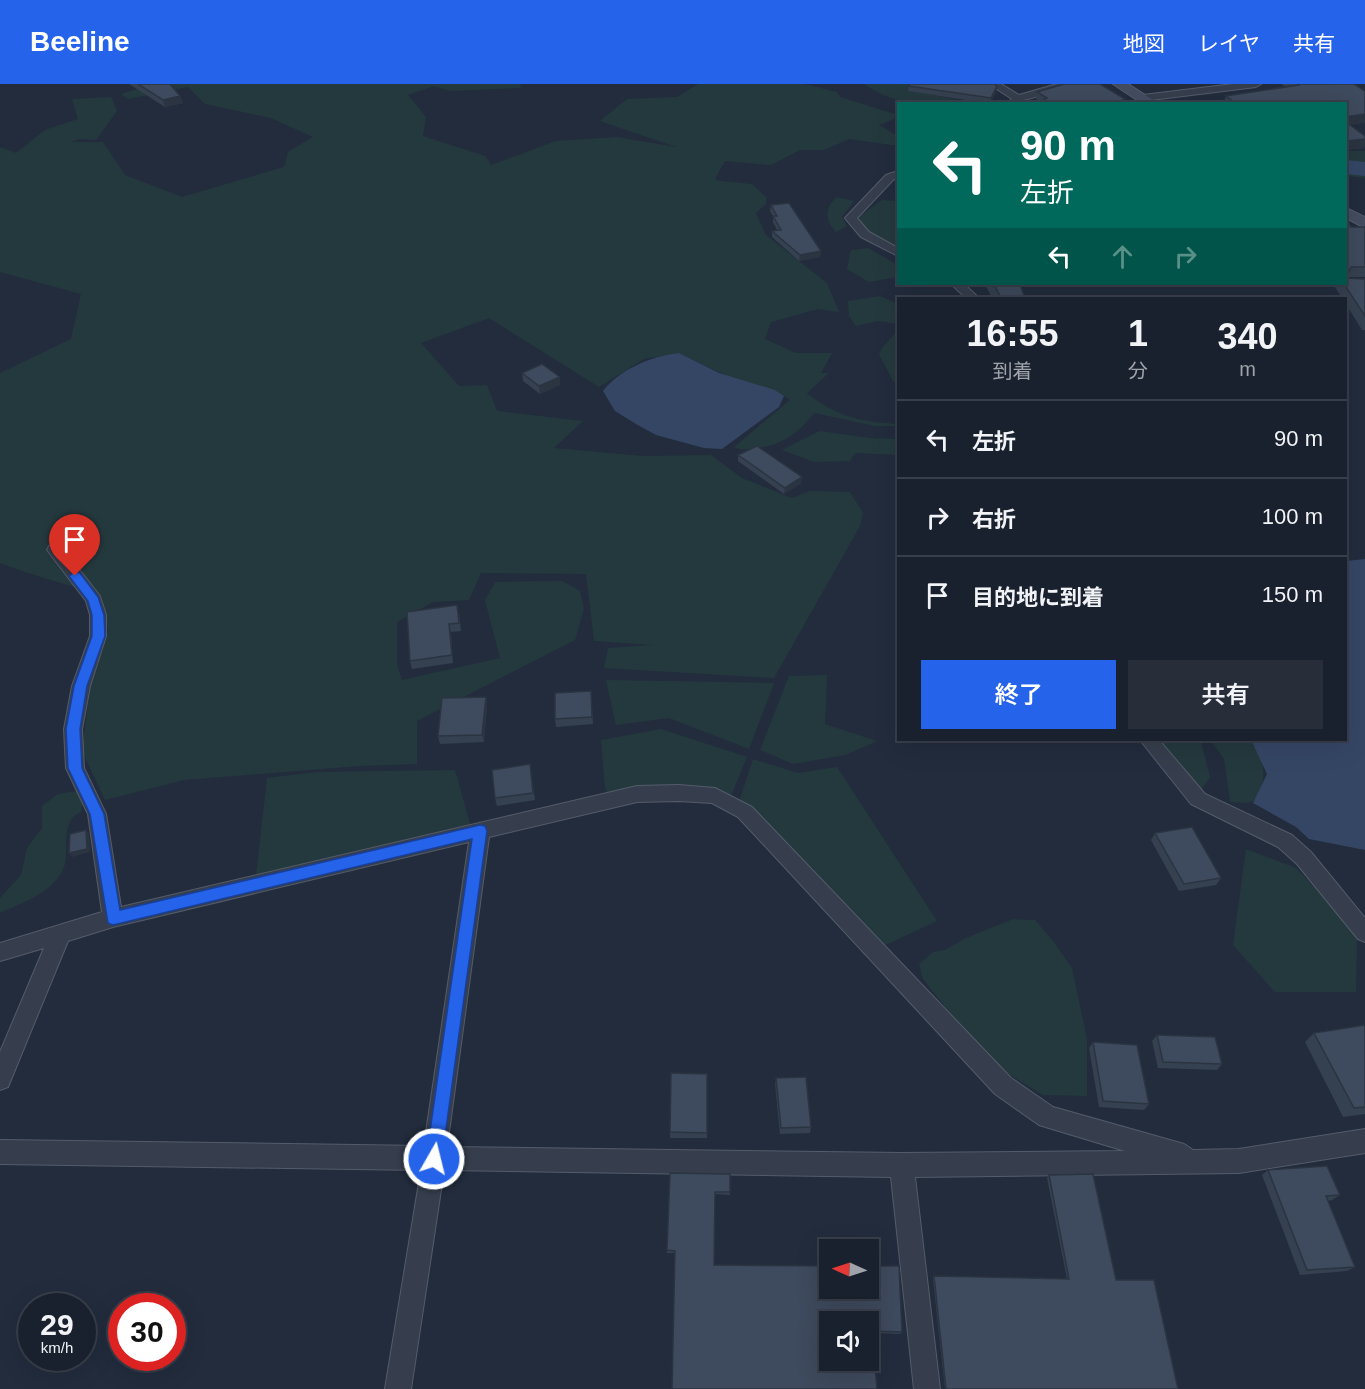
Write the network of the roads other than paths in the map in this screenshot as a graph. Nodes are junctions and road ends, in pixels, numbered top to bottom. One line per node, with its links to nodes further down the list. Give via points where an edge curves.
1 (994, 84): 5 (street)
2 (1069, 84): 5 (street)
3 (1119, 84): 6 (main road)
4 (1256, 84): 6 (street)
5 (1014, 101)
6 (1148, 101)
7 (897, 174): 10 (street, via 850,218 874,240)
8 (1347, 213): 9 (main road)
9 (1365, 223)
10 (897, 252)
11 (958, 285): 12 (street)
12 (972, 297)
13 (55, 550): 16 (street, via 94,600 98,615 98,636 81,686 73,729 75,768 97,814)
14 (1150, 741): 17 (street, via 1198,799 1285,841 1304,858)
15 (480, 831): 16 (street); 23 (street); 24 (street, via 637,794 715,796 745,812 1003,1086 1047,1117)
16 (113, 918): 18 (street)
17 (1365, 933)
18 (60, 934): 19 (street); 20 (street)
19 (0, 952)
20 (0, 1079)
21 (1365, 1141): 24 (street, via 1239,1161)
22 (0, 1152): 23 (street)
23 (434, 1159): 25 (street); 26 (street)
24 (1203, 1161): 25 (street)
25 (903, 1165): 27 (street)
26 (398, 1389)
27 (927, 1389)

